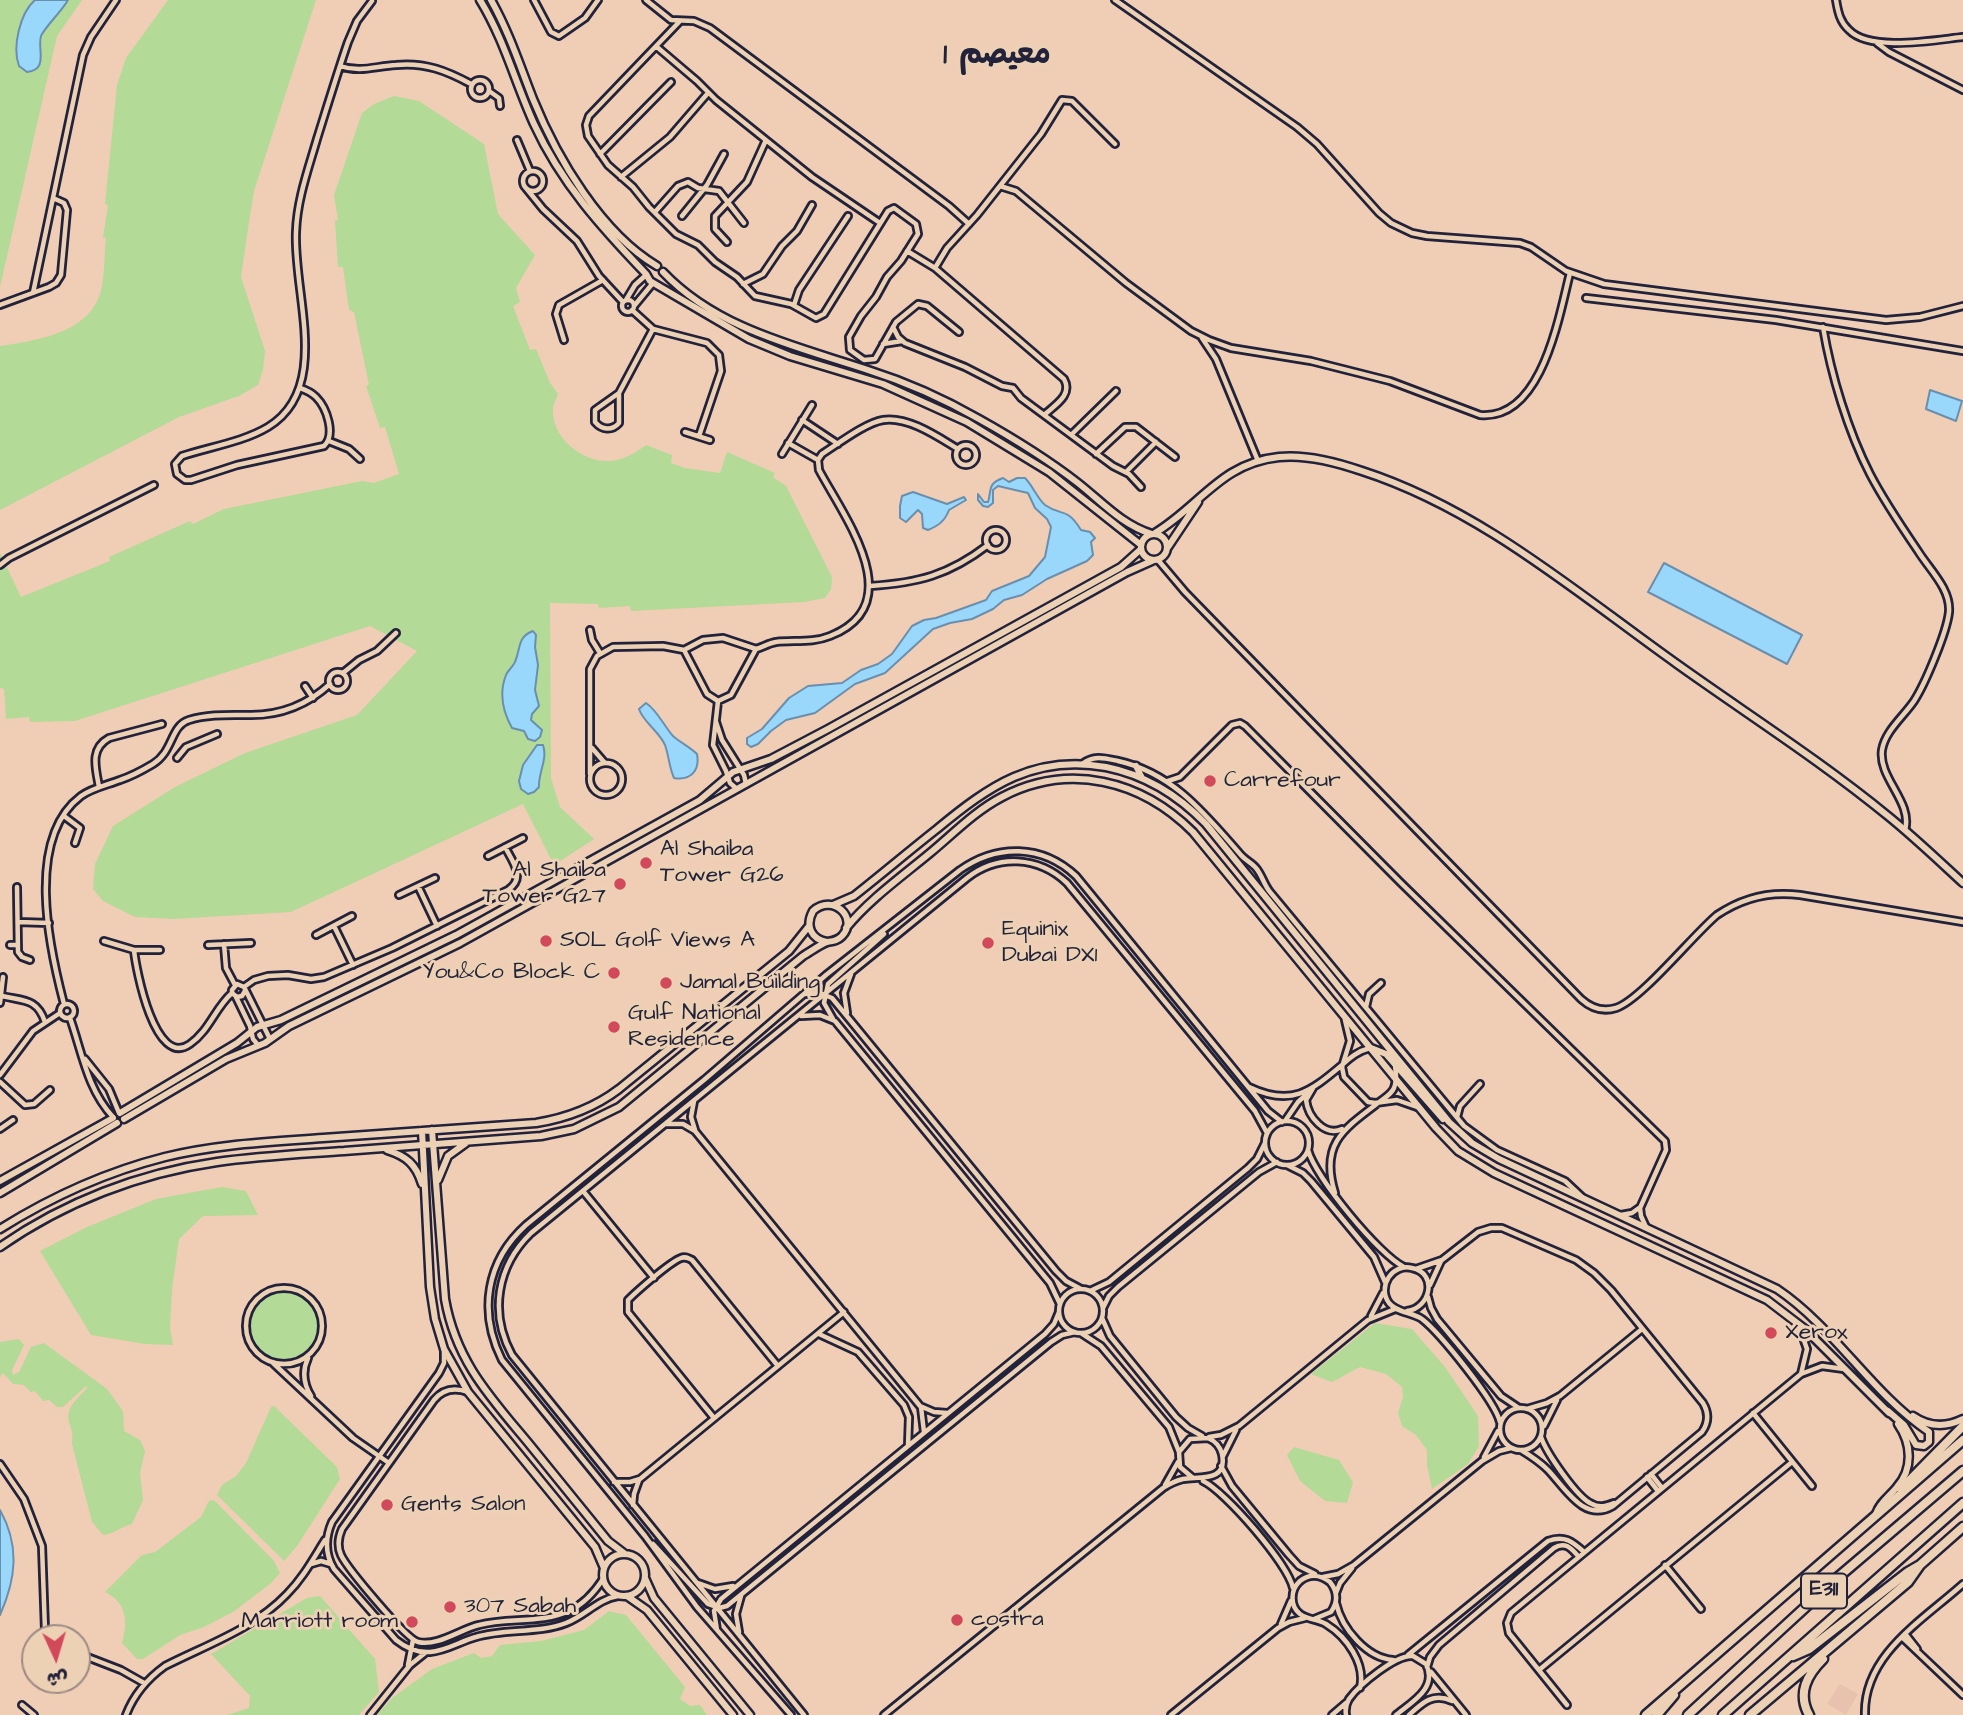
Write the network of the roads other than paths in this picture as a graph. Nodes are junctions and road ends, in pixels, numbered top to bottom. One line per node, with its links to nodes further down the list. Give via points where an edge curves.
1 (117, 0): 33 (street, via 83,55)
2 (371, 0): 3 (street); 15 (street)
3 (379, 0)
4 (480, 0): 49 (street, via 557,166 598,224)
5 (491, 0): 45 (street, via 539,112 570,170 612,228)
6 (534, 0): 7 (street, via 556,36 580,22)
7 (598, 0)
8 (646, 0): 11 (street, via 667,18)
9 (1115, 0): 48 (street, via 1297,127 1391,223 1427,236 1520,243)
10 (1836, 0): 13 (street, via 1847,29 1861,39)
11 (680, 21): 14 (street); 42 (street, via 710,28)
12 (1963, 37): 13 (street)
13 (1877, 42): 18 (street)
14 (657, 47): 20 (street); 25 (street, via 589,116 587,133)
15 (340, 66): 17 (street, via 358,70 430,66); 73 (street, via 297,216 296,257 306,357)
16 (671, 82): 25 (street)
17 (471, 84): 19 (street, via 483,80); 19 (street, via 476,98)
18 (1963, 90)
19 (489, 91): 21 (street, via 499,98)
20 (708, 93): 23 (street); 28 (street, via 670,137)
21 (500, 106)
22 (517, 140): 27 (street)
23 (766, 140): 34 (street, via 750,177); 41 (street)
24 (1115, 144): 29 (street, via 1072,100 1064,99)
25 (600, 154): 28 (street)
26 (724, 154): 31 (street)
27 (530, 171): 30 (street, via 523,177); 32 (street, via 542,177)
28 (621, 177): 37 (street)
29 (1000, 186): 42 (street); 66 (street, via 1016,191 1101,264)
30 (526, 188): 32 (street); 35 (street)
31 (705, 189): 34 (street, via 719,191); 37 (street, via 688,182 680,184); 38 (street)
32 (537, 190): 35 (street)
33 (53, 198): 54 (street); 54 (street, via 67,210 62,271 53,285)
34 (729, 202): 40 (street); 43 (street, via 713,223)
35 (538, 204): 50 (street, via 577,241)
36 (813, 205): 52 (street, via 767,270)
37 (655, 212): 52 (street, via 676,234 698,245)
38 (682, 216)
39 (848, 216): 59 (street, via 799,290)
40 (744, 223)
41 (880, 223): 44 (street, via 894,208 915,222 918,234); 59 (street, via 822,316 813,317)
42 (969, 223): 46 (street)
43 (727, 242)
44 (907, 251): 46 (street); 69 (street, via 848,340 851,352 868,361 877,358)
45 (657, 266): 47 (street); 49 (street)
46 (934, 268): 77 (street, via 1066,382 1065,395)
47 (663, 272): 51 (street, via 663,278); 98 (street, via 688,294 758,333 889,377 971,415 1057,468 1123,520)
48 (1570, 273): 60 (street, via 1604,284 1874,319 1908,319); 70 (street, via 1544,366 1515,404 1494,415 1475,414 1377,377)
49 (646, 275): 51 (street); 53 (street)
50 (603, 281): 57 (street); 67 (street, via 559,305 556,314)
51 (654, 283): 55 (street); 99 (street, via 749,339 883,384 967,422 1049,472)
52 (743, 284): 59 (street, via 759,298)
53 (631, 291): 55 (street); 57 (street)
54 (33, 293): 58 (street)
55 (641, 298): 61 (street)
56 (1586, 298): 63 (street)
57 (624, 301): 61 (street, via 631,300); 61 (street, via 623,310)
58 (0, 305)
59 (794, 305)
60 (1963, 306)
61 (633, 309): 64 (street)
62 (892, 327): 65 (street, via 910,309 923,304); 68 (street); 69 (street)
63 (1823, 327): 71 (street); 140 (street, via 1836,381 1865,462 1948,601 1948,618 1922,686 1882,750 1883,765 1906,816)
64 (653, 329): 75 (street); 81 (street, via 707,343 719,355 721,371)
65 (959, 332)
66 (1202, 337): 70 (street); 72 (street)
67 (564, 340)
68 (902, 341): 69 (street); 77 (street, via 1011,387)
69 (883, 344)
70 (1224, 346): 72 (street)
71 (1963, 351)
72 (1216, 359): 93 (street)
73 (300, 388): 83 (street, via 320,402 331,431); 83 (street, via 275,422 182,456 175,464 177,474 191,480)
74 (1116, 391): 80 (street)
75 (619, 393): 75 (street, via 594,410 599,426 611,428 619,423)
76 (812, 405): 78 (street)
77 (1044, 415): 80 (street)
78 (802, 420): 85 (street); 86 (street)
79 (685, 432): 81 (street)
80 (1070, 435): 89 (street)
81 (699, 436): 82 (street)
82 (710, 440)
83 (329, 441): 91 (street)
84 (1156, 442): 89 (street, via 1128,426); 90 (street); 94 (street)
85 (788, 443): 88 (street); 92 (street)
86 (838, 444): 87 (street, via 873,423 893,419); 92 (street)
87 (958, 449): 87 (street, via 958,462 971,464 976,457 974,449 966,445)
88 (782, 454)
89 (1096, 454): 94 (street)
90 (1175, 457)
91 (360, 459)
92 (818, 460): 108 (street, via 818,470 863,552)
93 (1258, 461): 97 (street, via 1228,474); 140 (street, via 1294,456 1338,464 1407,487 1457,511)
94 (1126, 472): 96 (street)
95 (154, 485): 104 (street)
96 (1141, 487)
97 (1206, 491): 98 (street); 102 (street)
98 (1153, 534): 101 (street); 102 (street, via 1164,538)
99 (1129, 535): 101 (street); 105 (street)
100 (988, 545): 100 (street, via 1003,546 1004,533 990,532); 108 (street, via 936,576)
101 (1141, 547): 105 (street); 106 (street, via 1145,556)
102 (1168, 547): 106 (street)
103 (0, 559): 104 (street)
104 (7, 559): 107 (street)
105 (1132, 559): 129 (street, via 828,729 771,759)
106 (1156, 560): 135 (street); 153 (street, via 1590,1006 1612,1009 1628,1002 1717,915 1761,895 1800,895)
107 (0, 565)
108 (870, 586): 111 (street, via 858,616 840,632)
109 (590, 630): 113 (street)
110 (396, 633): 114 (street)
111 (756, 649): 112 (street, via 716,638); 118 (street, via 731,695)
112 (684, 650): 113 (street, via 617,647); 118 (street, via 707,694)
113 (600, 653): 122 (street, via 590,674)
114 (342, 673): 115 (street, via 332,674); 115 (street, via 347,681 343,688 337,690)
115 (330, 684): 117 (street)
116 (305, 686): 117 (street)
117 (313, 698): 136 (street, via 272,714 186,721 162,758 132,776)
118 (718, 701): 119 (street)
119 (716, 722): 123 (street); 124 (street, via 712,740)
120 (162, 724): 136 (street, via 101,743 95,755)
121 (217, 734): 125 (street, via 186,747)
122 (591, 745): 126 (street); 130 (street)
123 (727, 748): 124 (street, via 720,747); 129 (street)
124 (716, 754): 131 (street)
125 (177, 758)
126 (605, 762): 130 (street); 130 (street, via 620,770 618,790 610,795 597,793)
127 (1081, 764): 128 (street, via 1099,757); 133 (street); 150 (street, via 1030,770 989,788 854,896)
128 (1136, 766): 133 (street); 134 (street)
129 (739, 769): 131 (street); 135 (street)
130 (590, 774)
131 (728, 777): 137 (street); 197 (street, via 700,800 466,930)
132 (1180, 777): 134 (street); 138 (street); 249 (street, via 1232,725 1245,726 1665,1141 1666,1150)
133 (1143, 778): 161 (street, via 1169,792 1206,824)
134 (1167, 781): 138 (street)
135 (746, 784): 137 (street)
136 (99, 787): 139 (street, via 78,798)
137 (738, 789): 199 (street, via 460,943 296,1022)
138 (1181, 791): 160 (street, via 1258,870 1266,887)
139 (64, 816): 142 (street, via 80,828); 154 (street, via 48,859)
140 (1905, 830): 146 (street)
141 (523, 838): 143 (street)
142 (75, 843)
143 (505, 847): 144 (street); 157 (street, via 517,871 514,886)
144 (488, 856)
145 (435, 878): 147 (street)
146 (1963, 883)
147 (418, 886): 149 (street); 157 (street)
148 (18, 887): 152 (street)
149 (399, 895)
150 (833, 905): 158 (street, via 817,908); 159 (street, via 843,912)
151 (352, 916): 156 (street)
152 (18, 922): 154 (street); 168 (street)
153 (1963, 922)
154 (49, 923): 186 (street)
155 (894, 923): 179 (street); 180 (street, via 831,981); 211 (street, via 979,858 1016,850 1052,859 1081,882)
156 (334, 926): 162 (street); 173 (street)
157 (437, 926): 173 (street)
158 (809, 926): 164 (street, via 815,937); 228 (street, via 789,951 586,1109 536,1123)
159 (846, 929): 164 (street, via 841,937); 191 (street, via 868,904 1002,797 1054,780 1108,783 1147,796 1188,827)
160 (1302, 929): 161 (street); 181 (street)
161 (1296, 934): 202 (street)
162 (316, 935)
163 (104, 941): 170 (street)
164 (827, 942): 233 (street, via 797,961 645,1092 605,1116 541,1136)
165 (251, 943): 166 (street)
166 (224, 944): 169 (street); 177 (street, via 226,968)
167 (10, 945): 168 (street)
168 (18, 945): 172 (street, via 20,956)
169 (208, 945)
170 (134, 950): 171 (street); 183 (street, via 144,997 159,1032 173,1047 185,1047 198,1037 219,1007)
171 (160, 950)
172 (30, 960)
173 (353, 965): 178 (street, via 320,978 268,976)
174 (853, 970): 180 (street); 193 (street, via 844,993); 231 (street, via 979,869 1014,860 1043,866 1072,888)
175 (3, 977): 184 (street)
176 (1381, 983): 182 (street)
177 (235, 985): 178 (street); 183 (street)
178 (245, 989): 183 (street, via 242,996); 187 (street)
179 (802, 994): 180 (street); 330 (street, via 526,1225 505,1249 491,1278 488,1320 502,1360)
180 (824, 994): 192 (street); 193 (street); 195 (street, via 824,1006)
181 (1355, 994): 182 (street); 188 (street)
182 (1369, 994): 188 (street)
183 (234, 995): 189 (street)
184 (2, 996): 185 (street); 196 (street, via 36,1004)
185 (0, 1003)
186 (64, 1003): 190 (street); 194 (street, via 74,1008)
187 (251, 1003): 189 (street); 197 (street)
188 (1366, 1008): 218 (street)
189 (242, 1009): 198 (street)
190 (60, 1013): 194 (street); 196 (street)
191 (1342, 1013): 201 (street); 204 (street, via 1350,1041)
192 (797, 1017): 195 (street, via 814,1014); 215 (street)
193 (848, 1017): 260 (street, via 1056,1271)
194 (69, 1018): 203 (street)
195 (835, 1021): 264 (street, via 1045,1276)
196 (45, 1022): 206 (street)
197 (264, 1026): 198 (street); 199 (street)
198 (251, 1031): 200 (street); 220 (street)
199 (271, 1039): 200 (street)
200 (258, 1045): 220 (street)
201 (1371, 1048): 204 (street); 205 (street, via 1383,1051); 207 (street)
202 (1394, 1052): 205 (street); 224 (street)
203 (84, 1059): 210 (street); 214 (street)
204 (1343, 1063): 212 (street); 216 (street, via 1344,1077 1362,1098)
205 (1395, 1064): 207 (street); 224 (street)
206 (0, 1075)
207 (1396, 1079): 216 (street, via 1392,1092); 219 (street)
208 (0, 1082): 213 (street, via 25,1105 34,1104)
209 (1480, 1084): 217 (street)
210 (105, 1085): 214 (street); 220 (street)
211 (1248, 1087): 212 (street, via 1284,1097); 223 (street)
212 (1314, 1088): 223 (street); 226 (street, via 1307,1107 1322,1127 1335,1132)
213 (50, 1090)
214 (94, 1092): 220 (street)
215 (695, 1100): 225 (street); 229 (street, via 691,1117)
216 (1378, 1103): 219 (street, via 1397,1100); 226 (street)
217 (1460, 1106): 218 (street); 221 (street)
218 (1446, 1107): 221 (street)
219 (1419, 1108): 272 (street, via 1451,1144 1485,1168 1751,1291)
220 (118, 1117): 242 (street); 246 (street)
221 (1457, 1119): 248 (street, via 1488,1145 1564,1181)
222 (13, 1120): 227 (street)
223 (1283, 1121): 231 (street); 239 (street, via 1305,1129)
224 (1449, 1122): 248 (street, via 1490,1154)
225 (666, 1124): 229 (street, via 679,1123); 245 (street)
226 (1349, 1125): 247 (street, via 1335,1142 1330,1158)
227 (0, 1129)
228 (432, 1130): 230 (street); 235 (street)
229 (695, 1130): 268 (street)
230 (422, 1131): 236 (street); 238 (street)
231 (1268, 1133): 234 (street)
232 (194, 1142): 238 (street)
233 (468, 1142): 235 (street); 243 (street, via 448,1156)
234 (1265, 1143): 240 (street); 261 (street, via 1248,1168 1109,1282)
235 (433, 1144): 236 (street); 243 (street)
236 (423, 1145): 237 (street); 244 (street)
237 (382, 1148): 244 (street, via 411,1163); 253 (street, via 241,1159 166,1172 71,1206)
238 (196, 1150): 252 (street, via 139,1160)
239 (1308, 1150): 241 (street, via 1300,1161); 247 (street, via 1317,1171)
240 (1277, 1163): 241 (street); 265 (street, via 1259,1172 1118,1287)
241 (1287, 1165): 258 (street, via 1311,1181 1374,1257)
242 (0, 1181)
243 (436, 1185): 283 (street, via 447,1313)
244 (424, 1191): 276 (street, via 432,1303)
245 (583, 1191): 257 (street); 320 (street, via 531,1233 511,1256 500,1285 498,1316 517,1364)
246 (0, 1192)
247 (1335, 1193): 255 (street, via 1381,1251)
248 (1582, 1198): 250 (street)
249 (1640, 1208): 250 (street); 251 (street)
250 (1619, 1214): 251 (street)
251 (1647, 1227): 287 (street, via 1786,1295)
252 (0, 1229)
253 (0, 1247)
254 (1442, 1260): 256 (street); 259 (street); 273 (street, via 1478,1231 1507,1229 1589,1268)
255 (1405, 1267): 256 (street); 258 (street, via 1393,1272)
256 (1416, 1269): 259 (street)
257 (654, 1278): 279 (street, via 679,1259 692,1260); 294 (street, via 628,1300 628,1312)
258 (1385, 1283): 262 (street)
259 (1429, 1288): 263 (street)
260 (1081, 1289): 261 (street); 264 (street, via 1066,1295)
261 (1090, 1291): 265 (street, via 1099,1297)
262 (1384, 1291): 266 (street); 271 (street)
263 (1428, 1296): 267 (street, via 1417,1309); 289 (street, via 1445,1328 1501,1396)
264 (1060, 1304): 269 (street)
265 (1103, 1308): 270 (street)
266 (1397, 1309): 267 (street); 271 (street)
267 (1406, 1311): 296 (street, via 1432,1328 1489,1398)
268 (844, 1312): 275 (street); 288 (street)
269 (1059, 1312): 274 (street, via 1066,1327); 292 (street, via 1045,1334)
270 (1102, 1318): 274 (street, via 1094,1329); 301 (street, via 1110,1336 1176,1418)
271 (1368, 1320): 297 (street)
272 (1797, 1322): 280 (street); 282 (street, via 1807,1345)
273 (1642, 1329): 285 (street); 316 (street, via 1703,1403 1708,1418 1702,1432)
274 (1078, 1333): 307 (street, via 1101,1346 1172,1432); 347 (street, via 1051,1342)
275 (818, 1334): 279 (street); 304 (street, via 858,1352 904,1405 909,1417)
276 (444, 1349): 284 (street); 308 (street, via 439,1373)
277 (309, 1355): 278 (street, via 295,1363); 278 (street, via 322,1333 318,1307 299,1290 273,1289 257,1298 246,1321 251,1346); 286 (street, via 304,1379)
278 (272, 1362): 286 (street)
279 (778, 1366): 294 (street)
280 (1846, 1370): 282 (street, via 1822,1366); 291 (street)
281 (481, 1371): 283 (street)
282 (1801, 1374): 293 (street)
283 (474, 1377): 333 (street, via 525,1433 608,1541)
284 (468, 1392): 313 (street, via 448,1390 436,1397); 340 (street, via 595,1547)
285 (1560, 1396): 290 (street); 299 (street)
286 (315, 1402): 308 (street)
287 (1897, 1404): 291 (street, via 1929,1432 1928,1444 1914,1444 1904,1425); 295 (street, via 1931,1425)
288 (920, 1406): 292 (street); 300 (street)
289 (1519, 1408): 290 (street); 296 (street, via 1506,1414)
290 (1527, 1409): 299 (street, via 1540,1419)
291 (1888, 1411): 328 (street, via 1907,1440 1909,1463 1904,1478)
292 (950, 1412): 300 (street)
293 (1753, 1413): 312 (street); 323 (street)
294 (714, 1418): 318 (street)
295 (1963, 1419)
296 (1500, 1425): 305 (street, via 1504,1442); 310 (street)
297 (1239, 1426): 301 (street); 311 (street)
298 (1963, 1426): 326 (highway)
299 (1542, 1430): 302 (street)
300 (923, 1433): 304 (street)
301 (1205, 1437): 307 (street, via 1185,1442); 311 (street, via 1218,1446)
302 (1541, 1437): 306 (street, via 1531,1448); 324 (street, via 1588,1502 1603,1506)
303 (1963, 1440): 326 (highway)
304 (908, 1446): 346 (street)
305 (1511, 1448): 306 (street); 310 (street)
306 (1521, 1450): 324 (street, via 1584,1508 1602,1511)
307 (1179, 1452): 309 (street)
308 (380, 1457): 313 (street); 331 (street, via 332,1522)
309 (1179, 1461): 317 (street, via 1183,1472); 322 (street)
310 (1482, 1461): 337 (street)
311 (1222, 1462): 319 (street, via 1210,1477); 341 (street, via 1232,1486 1289,1555 1299,1566)
312 (1792, 1462): 321 (street); 338 (street)
313 (390, 1463): 363 (street, via 342,1530 338,1545 344,1560)
314 (0, 1464): 357 (street, via 24,1499 42,1546)
315 (1963, 1471): 397 (highway, E311, via 1836,1579)
316 (1649, 1476): 323 (street); 324 (street)
317 (1192, 1478): 319 (street); 322 (street)
318 (640, 1479): 320 (street); 327 (street)
319 (1199, 1480): 348 (street, via 1225,1497 1285,1568)
320 (614, 1482): 327 (street)
321 (1812, 1486)
322 (1163, 1488): 388 (street)
323 (1660, 1489): 332 (street)
324 (1618, 1501)
325 (1963, 1503): 367 (highway, E311)
326 (1887, 1505): 328 (highway)
327 (634, 1506): 344 (street)
328 (1876, 1514): 374 (highway)
329 (1963, 1527): 339 (highway)
330 (645, 1536): 353 (street, via 704,1601); 360 (street)
331 (327, 1537): 335 (street); 336 (street)
332 (1584, 1552): 334 (street); 366 (street, via 1567,1539 1548,1541)
333 (625, 1554): 340 (street, via 612,1558); 342 (street, via 638,1560)
334 (1578, 1556): 371 (street, via 1567,1545 1556,1546 1438,1644); 372 (street, via 1508,1617 1509,1633)
335 (331, 1564): 336 (street); 364 (street, via 396,1640)
336 (310, 1565): 373 (street, via 269,1611 165,1666)
337 (1354, 1565): 341 (street); 349 (street)
338 (1665, 1565): 354 (street); 372 (street)
339 (1920, 1565): 358 (highway, via 1908,1582); 367 (highway, via 1809,1649)
340 (604, 1568): 343 (street)
341 (1321, 1576): 348 (street, via 1305,1577); 349 (street)
342 (645, 1578): 351 (street, via 641,1588); 385 (street, via 654,1598)
343 (603, 1579): 350 (street); 363 (street, via 585,1601 558,1615 491,1622 433,1642)
344 (695, 1581): 346 (street, via 715,1588); 353 (street)
345 (1963, 1584): 362 (street)
346 (737, 1585): 353 (street)
347 (743, 1593): 353 (street, via 727,1606); 361 (street, via 736,1614)
348 (1293, 1594): 355 (street, via 1296,1610); 359 (street)
349 (1336, 1594): 352 (street)
350 (618, 1596): 351 (street); 365 (street, via 559,1626 494,1632)
351 (627, 1596): 384 (street, via 647,1610)
352 (1336, 1601): 356 (street, via 1331,1612); 369 (street, via 1343,1621 1368,1651)
353 (715, 1607): 360 (street); 361 (street)
354 (1701, 1609)
355 (1307, 1618): 356 (street); 359 (street)
356 (1314, 1619): 375 (street, via 1330,1627 1355,1655 1361,1668)
357 (44, 1624)
358 (1854, 1627): 399 (highway); 400 (highway, via 1808,1677 1804,1698)
359 (1278, 1628): 389 (street)
360 (718, 1632): 386 (street)
361 (740, 1636): 387 (street)
362 (1904, 1636): 376 (street); 401 (street, via 1873,1672)
363 (413, 1640): 364 (street)
364 (412, 1650): 365 (street); 370 (street)
365 (427, 1652): 370 (street)
366 (1408, 1655): 369 (street); 371 (street, via 1418,1657)
367 (1789, 1657): 398 (highway, E311)
368 (91, 1658): 373 (street)
369 (1394, 1660): 375 (street)
370 (407, 1669): 383 (street)
371 (1428, 1669): 378 (street); 392 (street, via 1425,1690)
372 (1539, 1670): 380 (street)
373 (144, 1683): 382 (street)
374 (1679, 1687): 395 (highway); 396 (highway)
375 (1360, 1688): 377 (street)
376 (1963, 1695)
377 (1347, 1702): 390 (street); 391 (street)
378 (1455, 1703): 393 (street, via 1433,1698); 394 (street)
379 (23, 1705): 381 (street)
380 (1567, 1705)
381 (34, 1715)
382 (126, 1715)
383 (370, 1715)
384 (733, 1715)
385 (750, 1715)
386 (791, 1715)
387 (804, 1715)
388 (884, 1715)
389 (1171, 1715)
390 (1332, 1715)
391 (1346, 1715)
392 (1396, 1715)
393 (1409, 1715)
394 (1466, 1715)
395 (1646, 1715)
396 (1657, 1715)
397 (1688, 1715)
398 (1723, 1715)
399 (1750, 1715)
400 (1810, 1715)
401 (1865, 1715)

